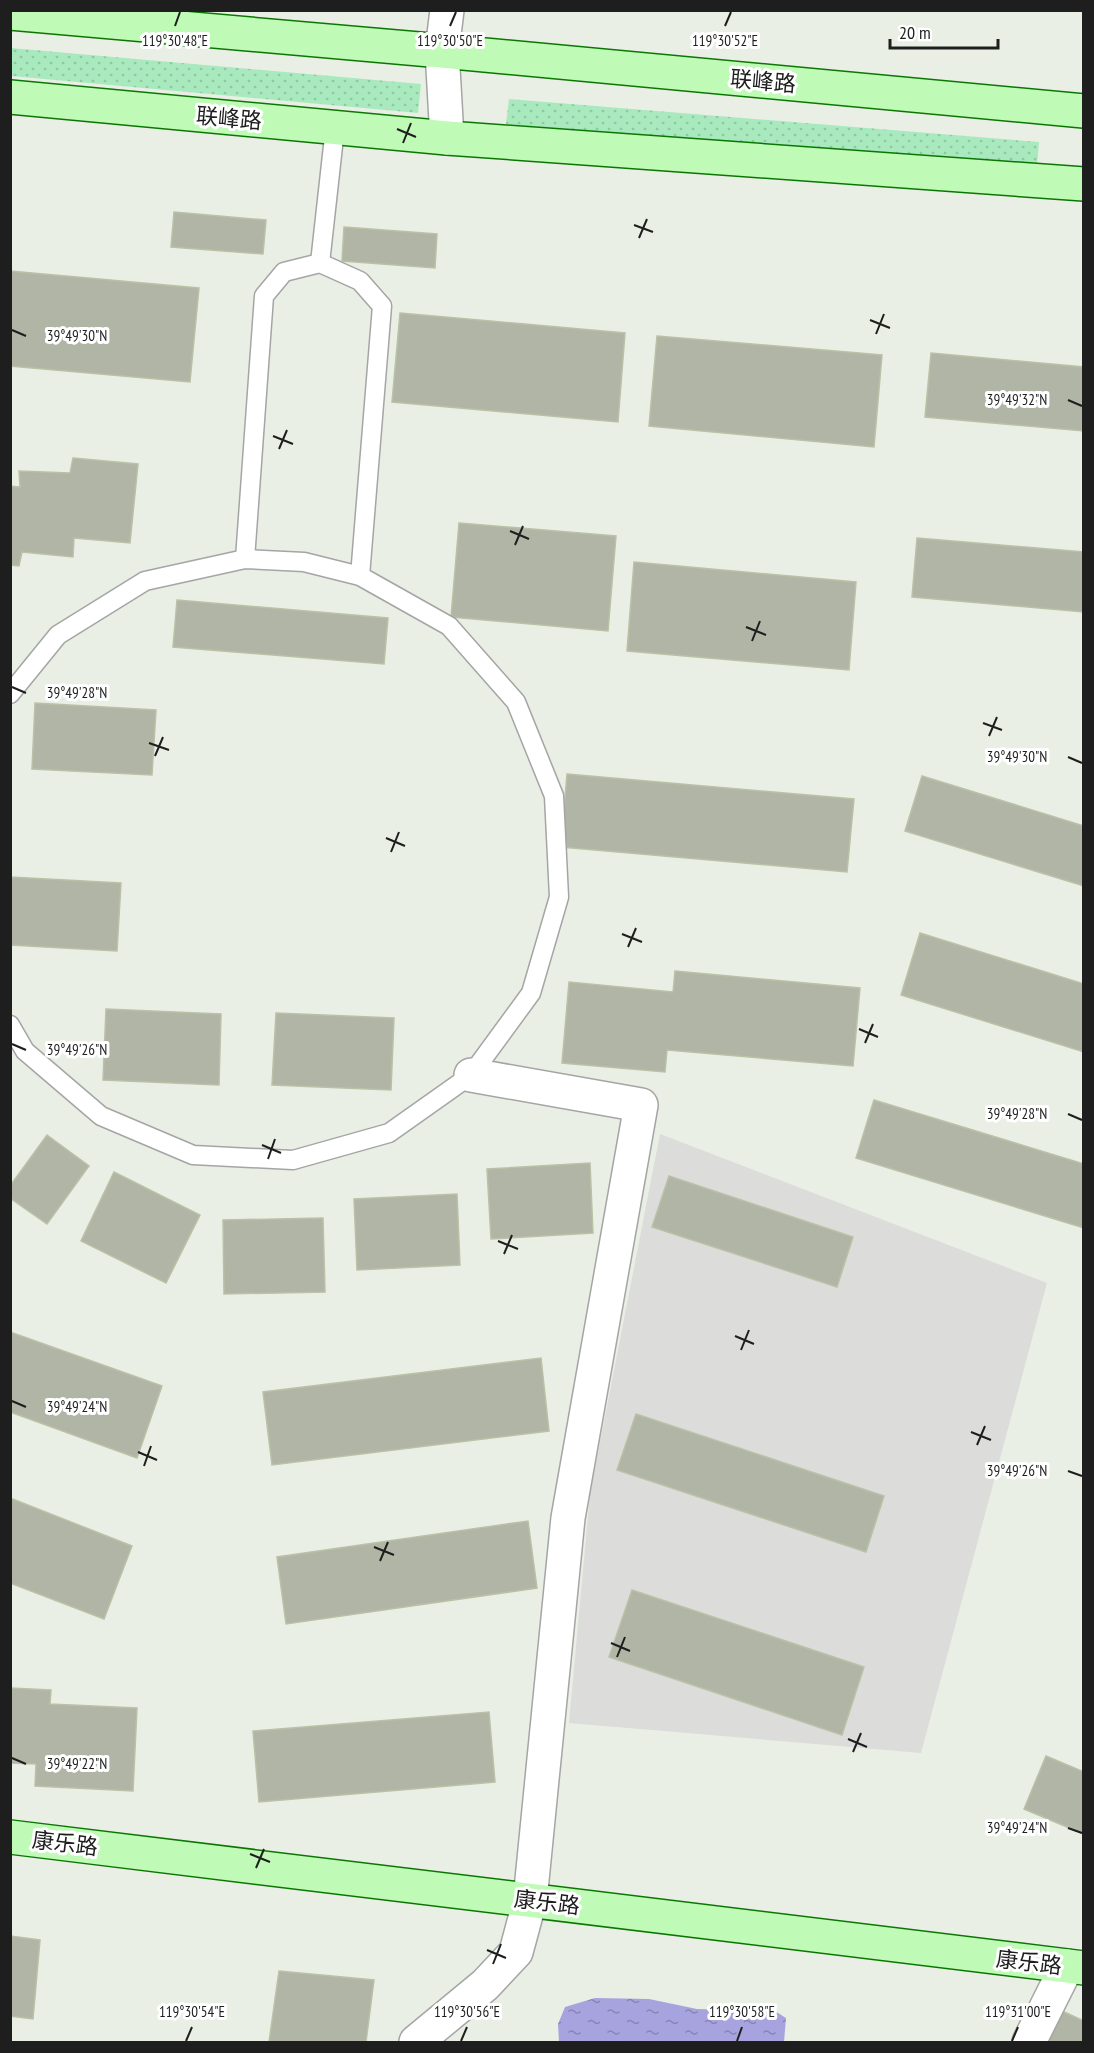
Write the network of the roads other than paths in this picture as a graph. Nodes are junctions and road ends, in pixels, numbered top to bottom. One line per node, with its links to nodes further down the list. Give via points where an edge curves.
1 (447, 10): 3 (street)
2 (10, 13): 3 (main road, 联峰路)
3 (442, 51): 5 (main road, 联峰路); 7 (street)
4 (10, 97): 6 (main road, 联峰路)
5 (1083, 111)
6 (335, 128): 7 (main road, 联峰路); 9 (lane)
7 (447, 138): 8 (main road, 联峰路)
8 (1083, 184)
9 (320, 263): 10 (lane, via 284,272 264,296); 11 (lane, via 360,281 382,306)
10 (245, 560): 11 (lane, via 304,562); 12 (lane, via 145,581 58,635)
11 (360, 576): 14 (lane, via 449,626 516,702 554,796 559,897 531,993)
12 (10, 694)
13 (10, 1025): 14 (lane, via 25,1051 100,1116 193,1155 293,1160 389,1133)
14 (471, 1076): 16 (street, via 641,1105 568,1518)
15 (10, 1837): 16 (main road, 康乐路)
16 (530, 1900): 17 (main road, 康乐路); 18 (street, via 516,1952 485,1985)
17 (1075, 1967): 19 (street)
18 (416, 2043)
19 (1029, 2043)

